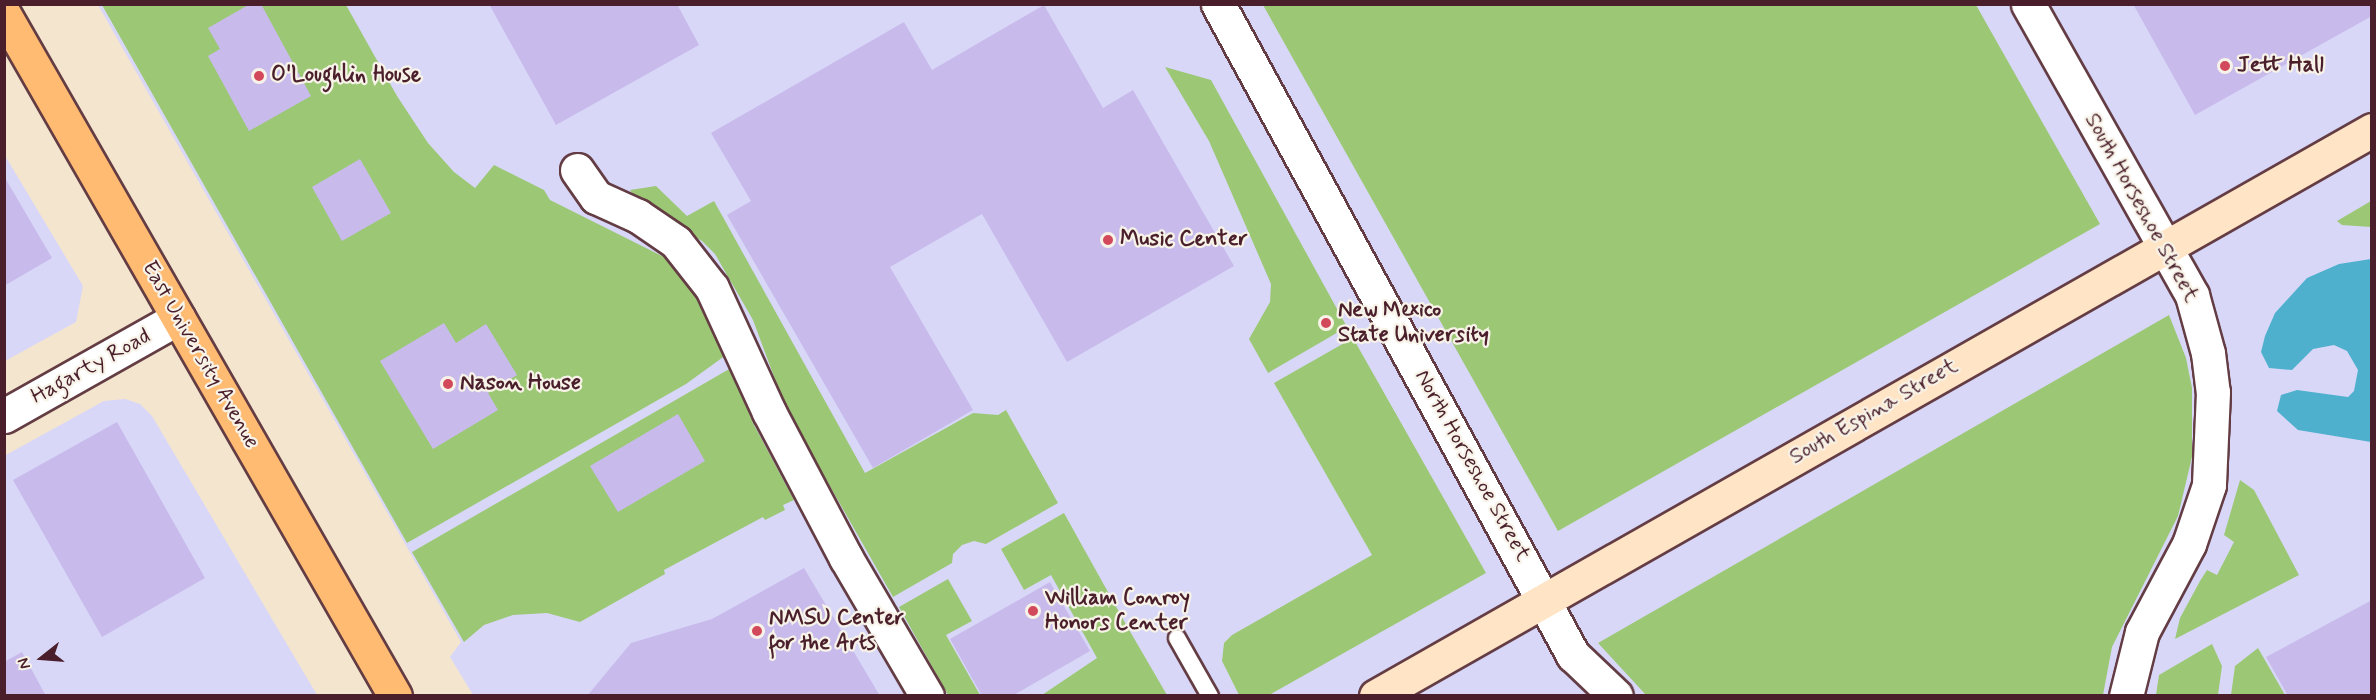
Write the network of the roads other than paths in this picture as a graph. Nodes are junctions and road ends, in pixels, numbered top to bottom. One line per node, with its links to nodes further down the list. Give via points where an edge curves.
1 (1218, 4): 9 (street, North Horseshoe Street)
2 (2028, 4): 6 (street, South Horseshoe Street)
3 (4, 14): 7 (main road, East University Avenue)
4 (2372, 130): 6 (street, South Espina Street)
5 (577, 170): 12 (street, via 596,197 638,216 676,242 712,288 769,412 846,558)
6 (2165, 247): 9 (street, South Espina Street); 16 (street, South Horseshoe Street, via 2192,295 2208,353 2212,392 2209,484 2189,544 2142,632)
7 (178, 318): 8 (street, Hagarty Road); 11 (main road, East University Avenue)
8 (4, 416)
9 (1544, 598): 14 (street, South Espina Street); 15 (street, North Horseshoe Street, via 1573,655)
10 (1177, 638): 13 (lane)
11 (395, 696)
12 (927, 696)
13 (1210, 696)
14 (1377, 696)
15 (1617, 696)
16 (2126, 696)

